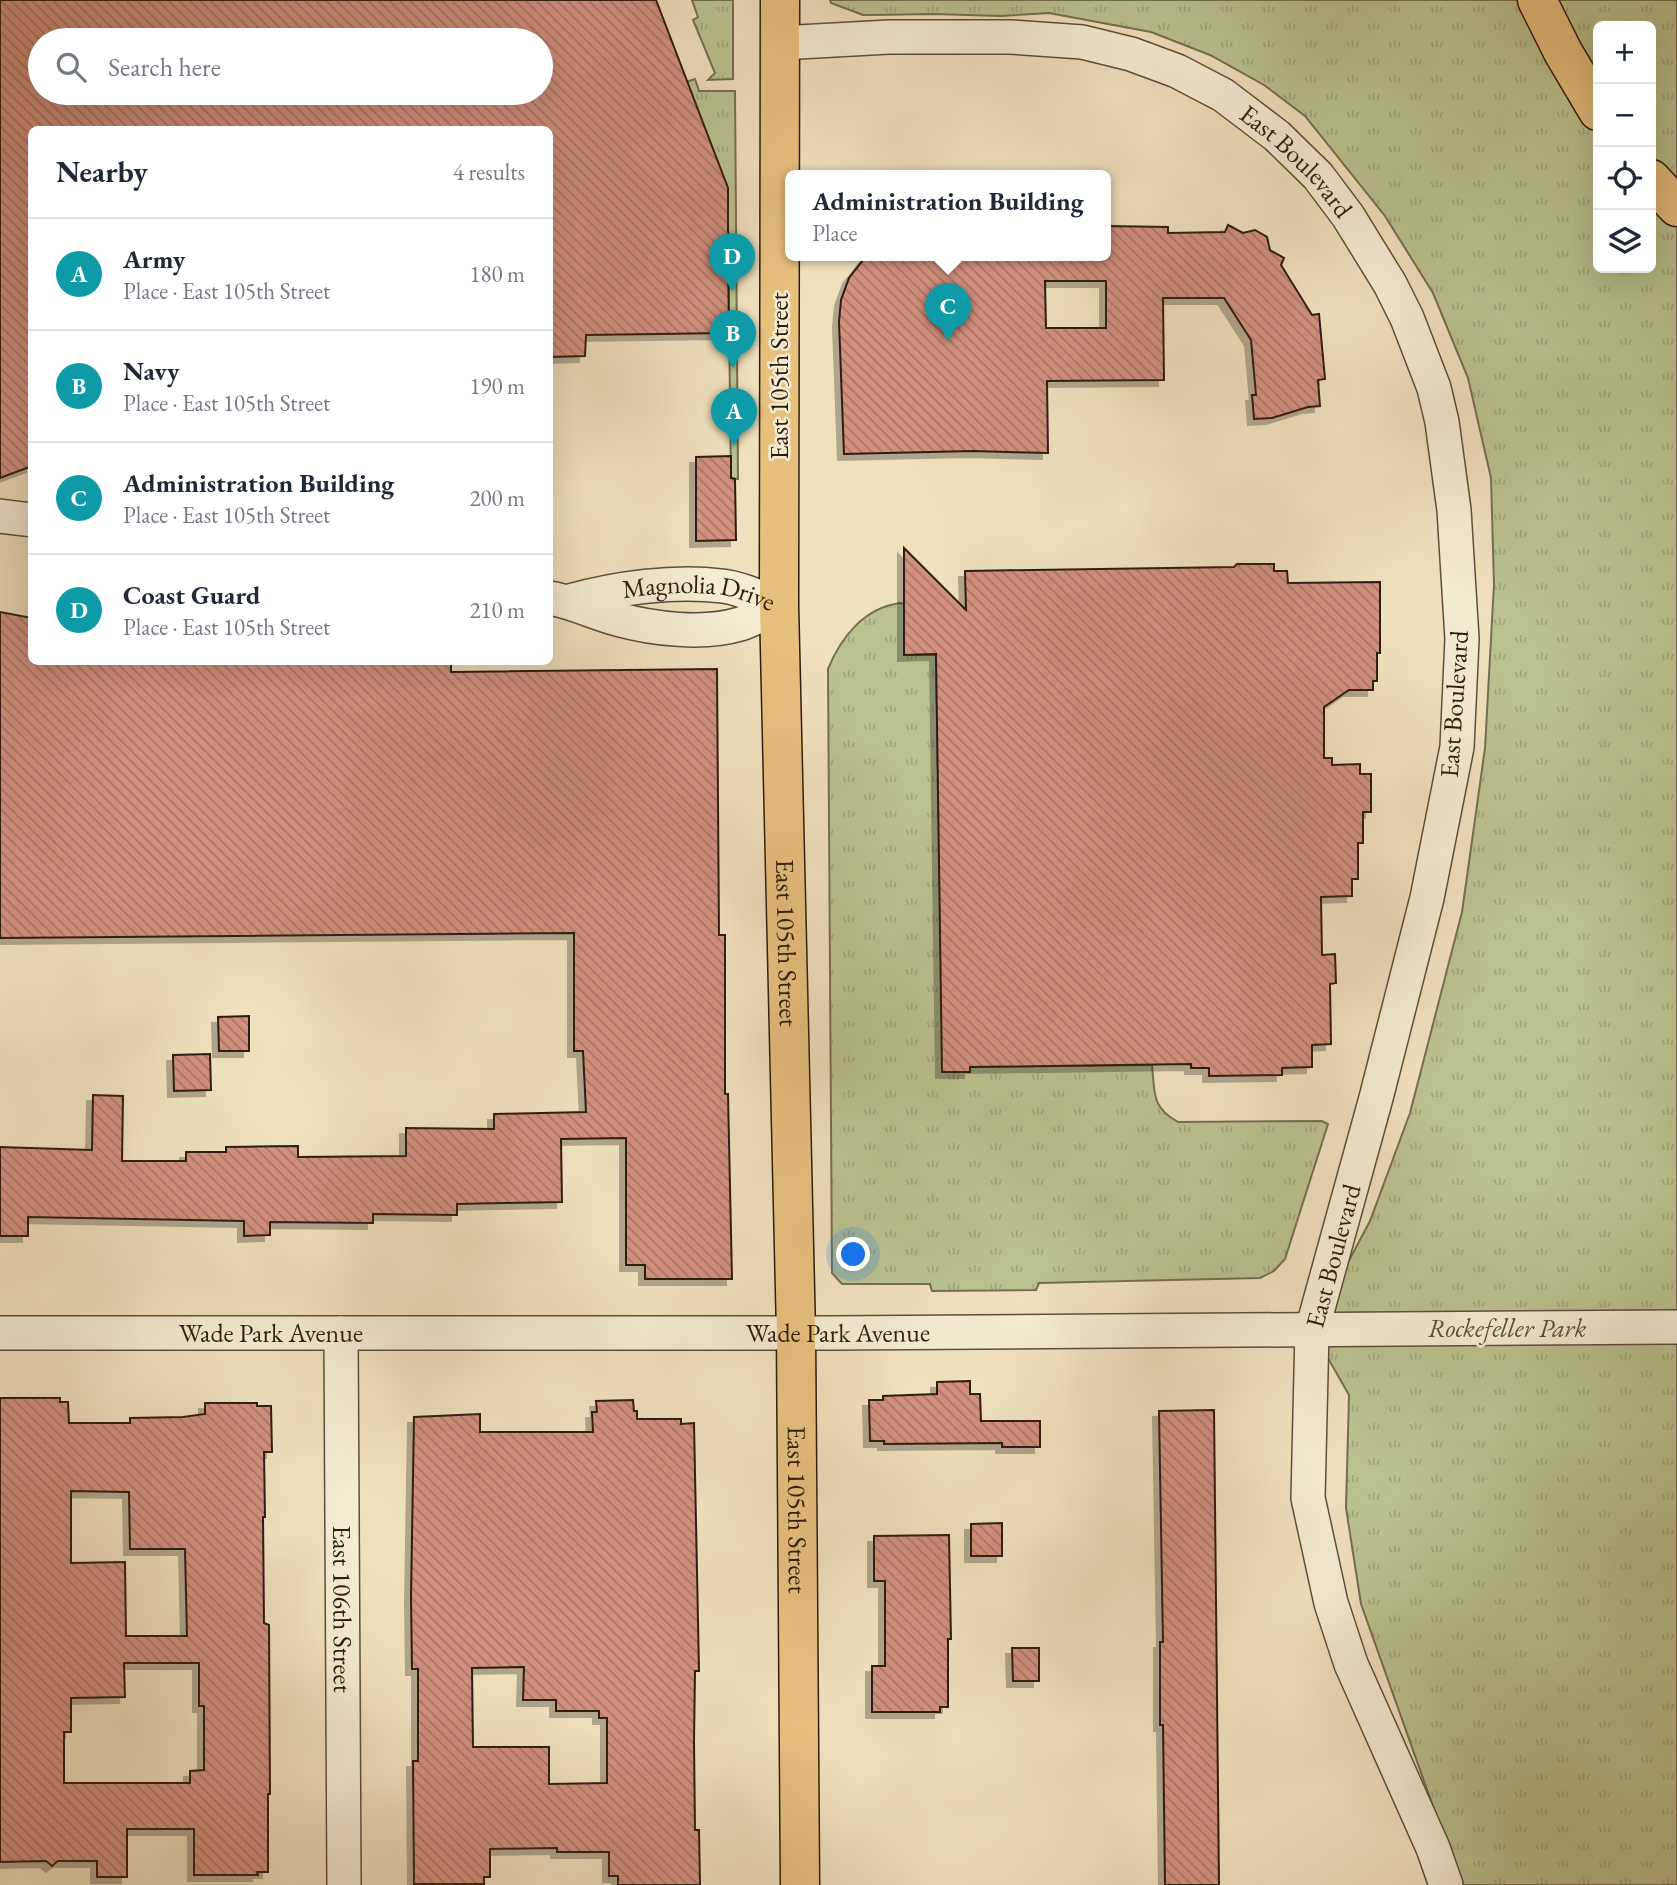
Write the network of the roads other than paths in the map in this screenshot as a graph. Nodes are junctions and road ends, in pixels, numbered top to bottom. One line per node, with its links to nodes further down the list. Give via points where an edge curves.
1 (780, 0): 3 (main road, East 105th Street)
2 (1537, 0): 4 (main road)
3 (780, 43): 10 (main road, East 105th Street); 12 (street, East Boulevard, via 889,37 1082,42 1177,71 1234,103 1318,176 1370,249 1407,318 1434,388 1453,495 1462,639 1457,747 1427,898)
4 (1593, 103)
5 (1656, 184): 6 (main road)
6 (1677, 207)
7 (0, 516): 8 (street)
8 (28, 520)
9 (560, 600): 10 (street, Magnolia Drive, via 656,586 721,586)
10 (779, 605): 13 (main road, East 105th Street)
11 (1677, 1327): 12 (street, Wade Park Avenue)
12 (1312, 1330): 13 (street, Wade Park Avenue); 18 (street, East Boulevard, via 1308,1498 1331,1603 1351,1664)
13 (796, 1332): 15 (street, Wade Park Avenue); 17 (main road, East 105th Street)
14 (0, 1333): 15 (street, Wade Park Avenue)
15 (341, 1333): 16 (street, East 106th Street)
16 (344, 1885)
17 (800, 1885)
18 (1446, 1885)

